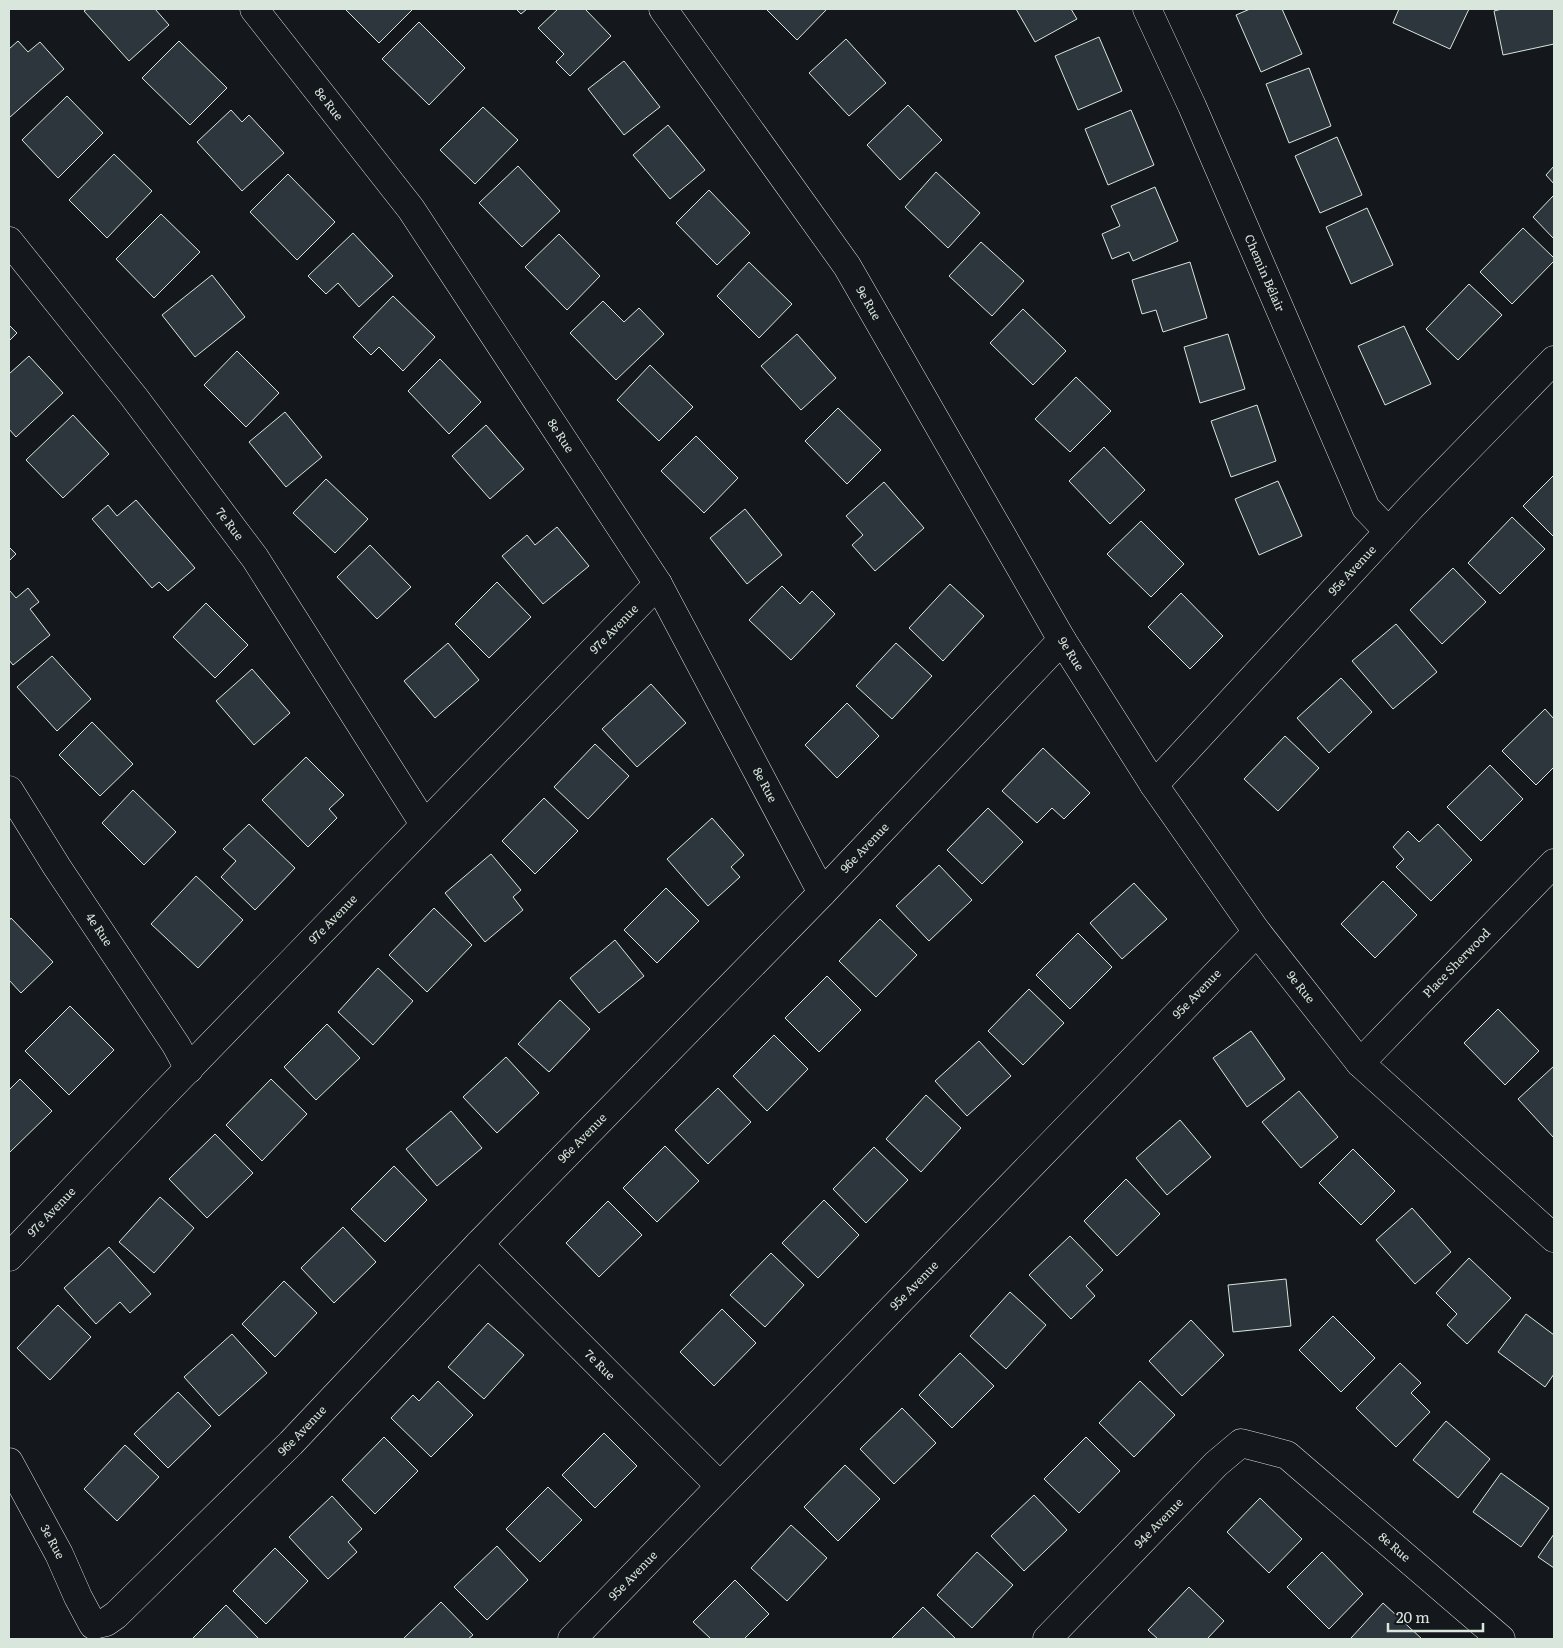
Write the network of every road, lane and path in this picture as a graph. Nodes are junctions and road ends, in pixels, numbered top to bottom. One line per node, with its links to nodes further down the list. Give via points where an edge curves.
1 (254, 9): 7 (street, 8e Rue, via 411,209)
2 (663, 9): 8 (street, 9e Rue, via 847,266)
3 (1148, 9): 6 (street, Chemin Bélair, via 1366,508)
4 (9, 241): 11 (street, 7e Rue, via 134,397 255,558)
5 (1554, 360): 6 (street, 95e Avenue)
6 (1388, 531): 9 (street, 95e Avenue)
7 (658, 584): 11 (street, 97e Avenue); 13 (street, 8e Rue)
8 (1062, 640): 9 (street, 9e Rue); 13 (street, 96e Avenue)
9 (1154, 785): 14 (street, 9e Rue)
10 (9, 790): 16 (street, 4e Rue)
11 (424, 824): 16 (street, 97e Avenue)
12 (1554, 863): 15 (street, Place Sherwood)
13 (822, 893): 18 (street, 96e Avenue)
14 (1257, 932): 15 (street, 9e Rue); 22 (street, 95e Avenue)
15 (1360, 1063): 17 (street, 9e Rue)
16 (189, 1069): 19 (street, 97e Avenue)
17 (1554, 1238)
18 (479, 1244): 22 (street, 7e Rue); 23 (street, 96e Avenue, via 291,1443 116,1614 106,1622)
19 (9, 1257)
20 (1287, 1455): 25 (street, 94e Avenue, via 1242,1443 1216,1464); 26 (street, 8e Rue)
21 (9, 1462): 23 (street, 3e Rue)
22 (720, 1486): 24 (street, 95e Avenue)
23 (93, 1625)
24 (572, 1639)
25 (1047, 1639)
26 (1501, 1639)

